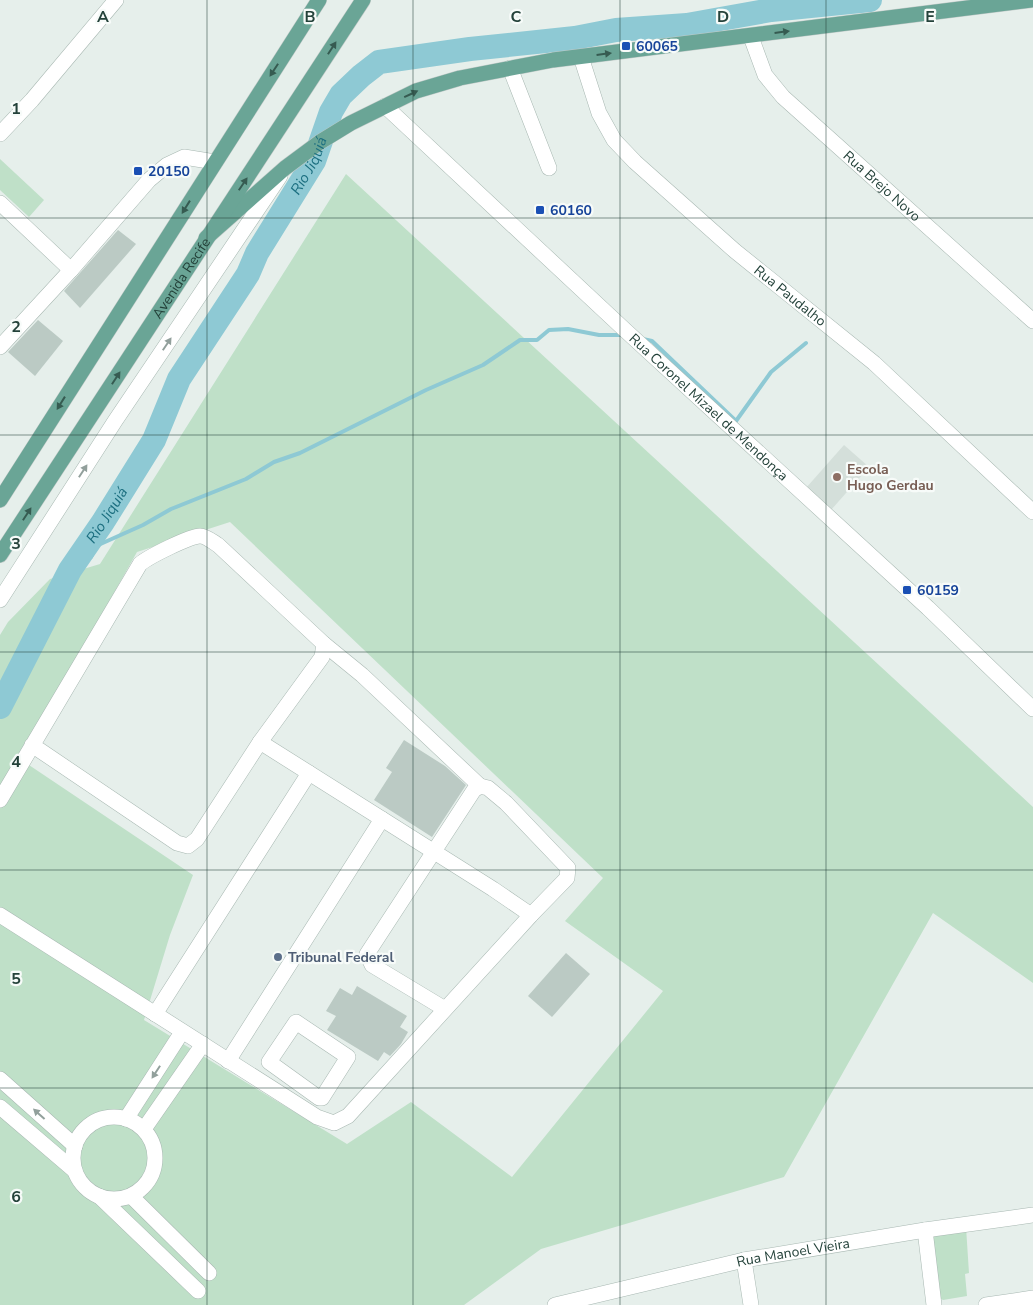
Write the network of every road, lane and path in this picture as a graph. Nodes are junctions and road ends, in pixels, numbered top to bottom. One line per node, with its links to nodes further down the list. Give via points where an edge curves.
1 (116, 0): 9 (street)
2 (319, 0): 10 (main road, one-way to 10)
3 (363, 0): 14 (main road, Avenida Recife, one-way to 3)
4 (1030, 0): 5 (main road, one-way to 4)
5 (750, 36): 6 (main road, one-way to 5); 16 (street, Rua Brejo Novo, via 765,75 783,97)
6 (581, 57): 7 (main road); 19 (street, Rua Paudalho, via 599,113 614,140 635,162 735,251 874,363)
7 (510, 68): 8 (main road, one-way to 7, via 416,91); 12 (street)
8 (386, 106): 11 (main road, via 320,142); 23 (street, Rua Coronel Mizael de Mendonça)
9 (0, 134)
10 (215, 162): 15 (street, via 184,157 167,165 149,180); 18 (main road, one-way to 18)
11 (285, 168): 14 (main road); 21 (street, one-way to 11, via 115,421)
12 (549, 168)
13 (0, 203): 15 (street)
14 (206, 238): 20 (main road, Avenida Recife, one-way to 14)
15 (71, 270): 17 (street)
16 (1033, 321)
17 (0, 347)
18 (0, 500)
19 (1033, 512)
20 (0, 555)
21 (0, 600)
22 (324, 644): 24 (street, via 322,657); 25 (street, via 218,545 197,536 140,564); 27 (street, via 362,675)
23 (1033, 709)
24 (260, 742): 25 (street, via 197,839 192,845 185,846); 26 (street)
25 (32, 745): 28 (street)
26 (309, 773): 29 (street); 34 (street)
27 (480, 786): 30 (street, via 474,790); 32 (street, via 488,788 506,803 568,868 567,878)
28 (0, 800)
29 (382, 819): 30 (street); 37 (street)
30 (433, 851): 32 (street); 33 (street, via 367,956 386,974)
31 (0, 915): 34 (street)
32 (531, 915): 33 (street)
33 (445, 1009): 42 (street, via 348,1116 338,1122 328,1122)
34 (155, 1014): 35 (street)
35 (182, 1032): 36 (street); 44 (street, one-way to 44)
36 (203, 1044): 37 (street); 45 (street)
37 (228, 1061): 40 (street)
38 (280, 1072): 40 (street); 41 (street); 41 (street, via 269,1060 298,1022 348,1057 323,1097)
39 (0, 1079): 46 (street, one-way to 39)
40 (271, 1088): 42 (street)
41 (309, 1091): 42 (street)
42 (299, 1106)
43 (0, 1107): 47 (street)
44 (126, 1119): 45 (street); 46 (street, via 101,1119 83,1131)
45 (144, 1129): 49 (street, via 154,1147 154,1167 150,1179)
46 (75, 1146): 47 (street)
47 (75, 1171): 48 (street, via 83,1184)
48 (98, 1196): 49 (street, via 112,1199); 54 (street)
49 (131, 1196): 53 (street)
50 (1033, 1215): 51 (street, Rua Manoel Vieira)
51 (925, 1230): 52 (street, Rua Manoel Vieira); 58 (street)
52 (744, 1260): 56 (street, Rua Manoel Vieira); 57 (street)
53 (209, 1273)
54 (198, 1291)
55 (1033, 1298): 59 (street)
56 (555, 1305)
57 (752, 1305)
58 (934, 1305)
59 (986, 1305)

